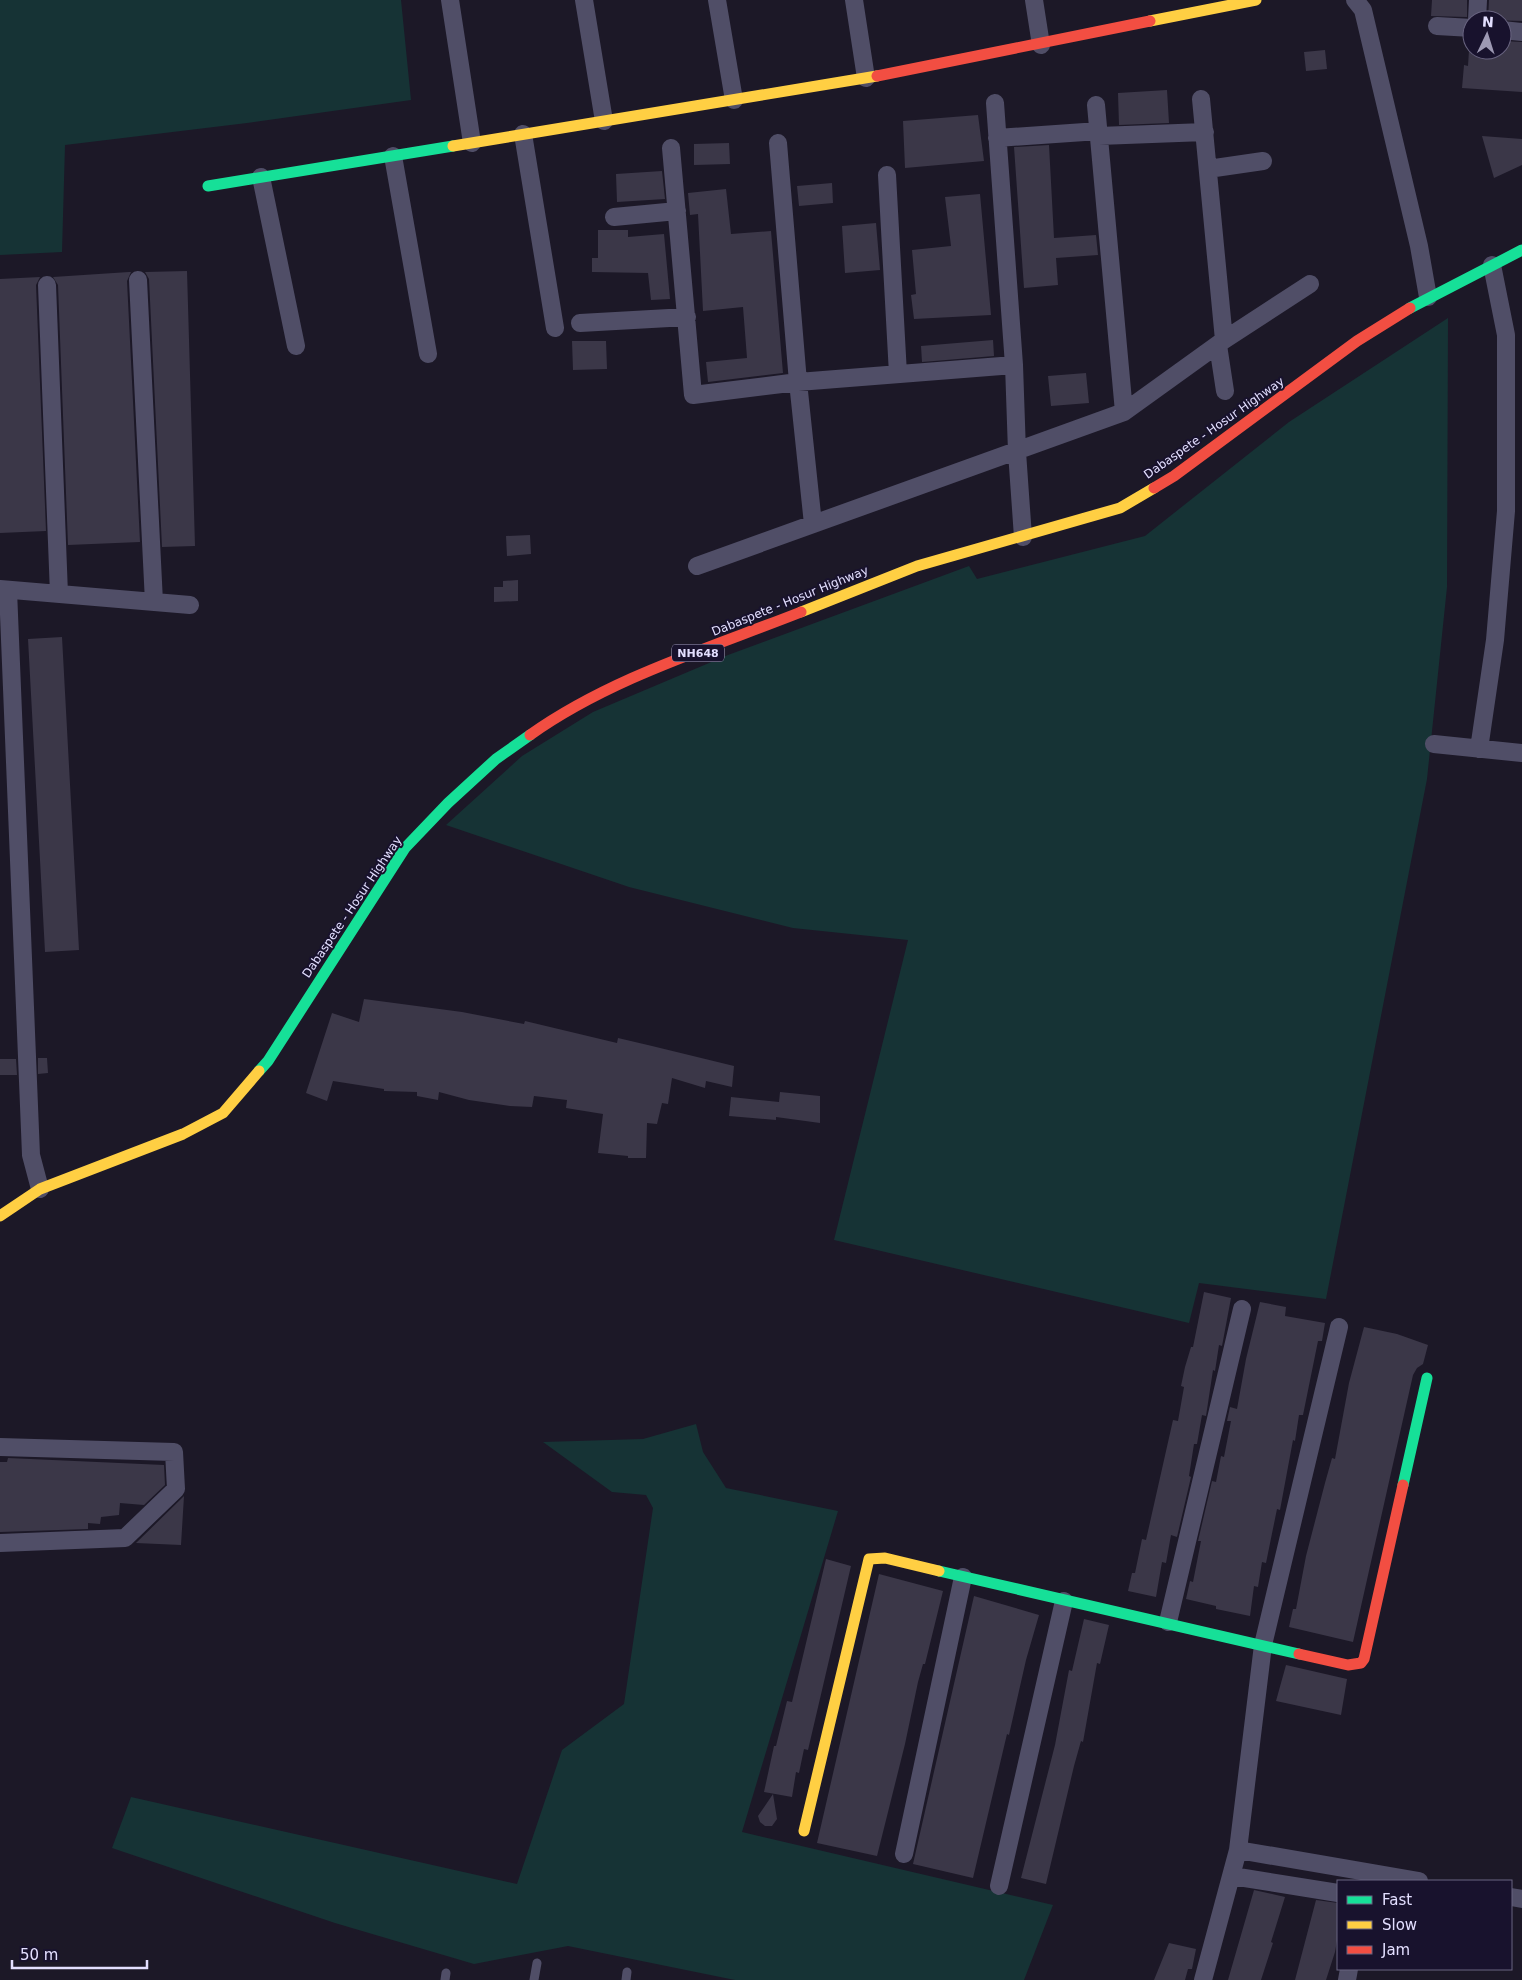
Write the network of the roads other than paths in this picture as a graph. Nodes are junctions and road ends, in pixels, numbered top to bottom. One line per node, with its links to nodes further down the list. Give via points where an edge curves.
1 (450, 0): 21 (street)
2 (584, 0): 16 (street)
3 (717, 0): 13 (street)
4 (854, 0): 11 (street)
5 (1034, 0): 10 (street)
6 (1256, 0): 10 (main road)
7 (1355, 0): 37 (street, via 1363,10)
8 (1437, 26): 9 (street)
9 (1462, 27)
10 (1041, 44): 11 (main road)
11 (866, 78): 13 (main road)
12 (1201, 99): 17 (street)
13 (734, 100): 16 (main road)
14 (995, 103): 20 (street)
15 (1096, 105): 19 (street)
16 (604, 121): 18 (main road)
17 (1205, 132): 19 (street); 26 (street)
18 (523, 134): 21 (main road); 40 (street)
19 (1099, 134): 20 (street); 48 (street)
20 (997, 138): 44 (street)
21 (472, 143): 24 (main road)
22 (778, 143): 46 (street)
23 (671, 148): 30 (street)
24 (393, 156): 28 (main road); 43 (street)
25 (1263, 160): 26 (street)
26 (1208, 169): 41 (street)
27 (887, 175): 45 (street)
28 (261, 177): 29 (main road); 42 (street)
29 (208, 186)
30 (677, 211): 31 (street); 38 (street)
31 (614, 217)
32 (1522, 250): 33 (main road, Dabaspete - Hosur Highway / NH648)
33 (1492, 265): 37 (main road, Dabaspete - Hosur Highway / NH648); 58 (street, via 1506,335 1506,511 1495,640)
34 (138, 280): 55 (street)
35 (1310, 284): 41 (street)
36 (47, 285): 54 (street)
37 (1428, 297): 51 (main road, Dabaspete - Hosur Highway / NH648, via 1357,340 1174,476 1120,508)
38 (687, 317): 39 (street); 46 (street, via 693,394)
39 (580, 323)
40 (555, 328)
41 (1221, 342): 47 (street); 48 (street)
42 (296, 346)
43 (428, 354)
44 (1014, 365): 45 (street); 49 (street)
45 (898, 374): 46 (street)
46 (798, 382): 50 (street)
47 (1224, 391)
48 (1124, 412): 49 (street)
49 (1017, 452): 50 (street); 51 (street)
50 (813, 524): 52 (street)
51 (1023, 537): 61 (main road, Dabaspete - Hosur Highway / NH648, via 917,566 614,686 562,712 496,759 405,848 268,1061 223,1113 183,1134)
52 (697, 566)
53 (4, 589): 54 (street); 60 (street)
54 (59, 594): 55 (street)
55 (154, 602): 56 (street)
56 (190, 605)
57 (1434, 744): 58 (street)
58 (1479, 749): 59 (street)
59 (1522, 753)
60 (9, 819): 61 (street, via 31,1155)
61 (40, 1189): 62 (main road, Dabaspete - Hosur Highway / NH648)
62 (0, 1216)
63 (1242, 1309): 70 (street)
64 (1339, 1327): 71 (street)
65 (1428, 1378): 71 (main road, via 1361,1664 1348,1665)
66 (0, 1447): 67 (street, via 174,1452 176,1488 125,1538)
67 (0, 1542)
68 (963, 1577): 69 (main road); 72 (main road, via 878,1557 870,1559 866,1565); 74 (street)
69 (1064, 1601): 70 (main road); 77 (street)
70 (1168, 1622): 71 (main road)
71 (1263, 1645): 73 (street)
72 (804, 1831)
73 (1238, 1850): 75 (street); 76 (street)
74 (904, 1854)
75 (1232, 1876): 78 (street); 81 (street)
76 (1413, 1880)
77 (999, 1886)
78 (1337, 1893)
79 (537, 1963): 80 (lane)
80 (534, 1980)
81 (1203, 1980)

